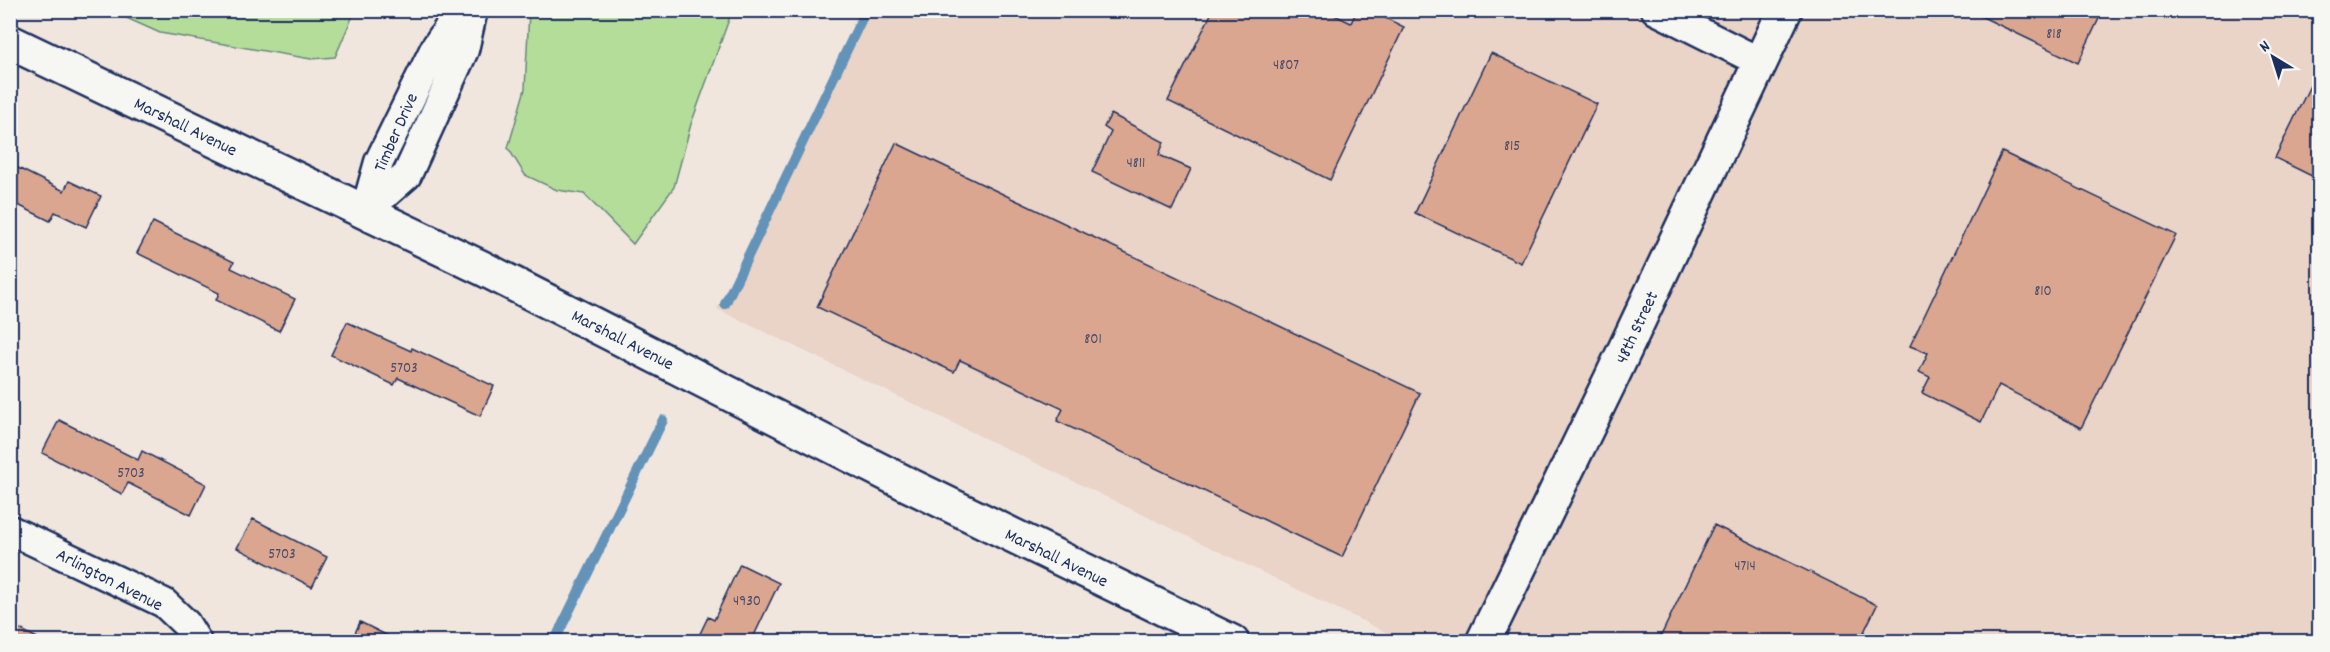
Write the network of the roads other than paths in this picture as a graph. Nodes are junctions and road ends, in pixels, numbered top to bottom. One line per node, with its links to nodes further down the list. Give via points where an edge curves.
1 (461, 10): 7 (street, Timber Drive, via 435,48 379,162)
2 (473, 10): 7 (street, Timber Drive, via 464,50 407,175)
3 (1656, 10): 6 (street)
4 (1785, 10): 6 (street, 48th Street)
5 (10, 42): 7 (street, Marshall Avenue)
6 (1760, 62): 11 (street, 48th Street)
7 (365, 212): 10 (street, Marshall Avenue)
8 (10, 530): 9 (street, Arlington Avenue, via 164,603 186,624)
9 (197, 642)
10 (1232, 642)
11 (1483, 642)

